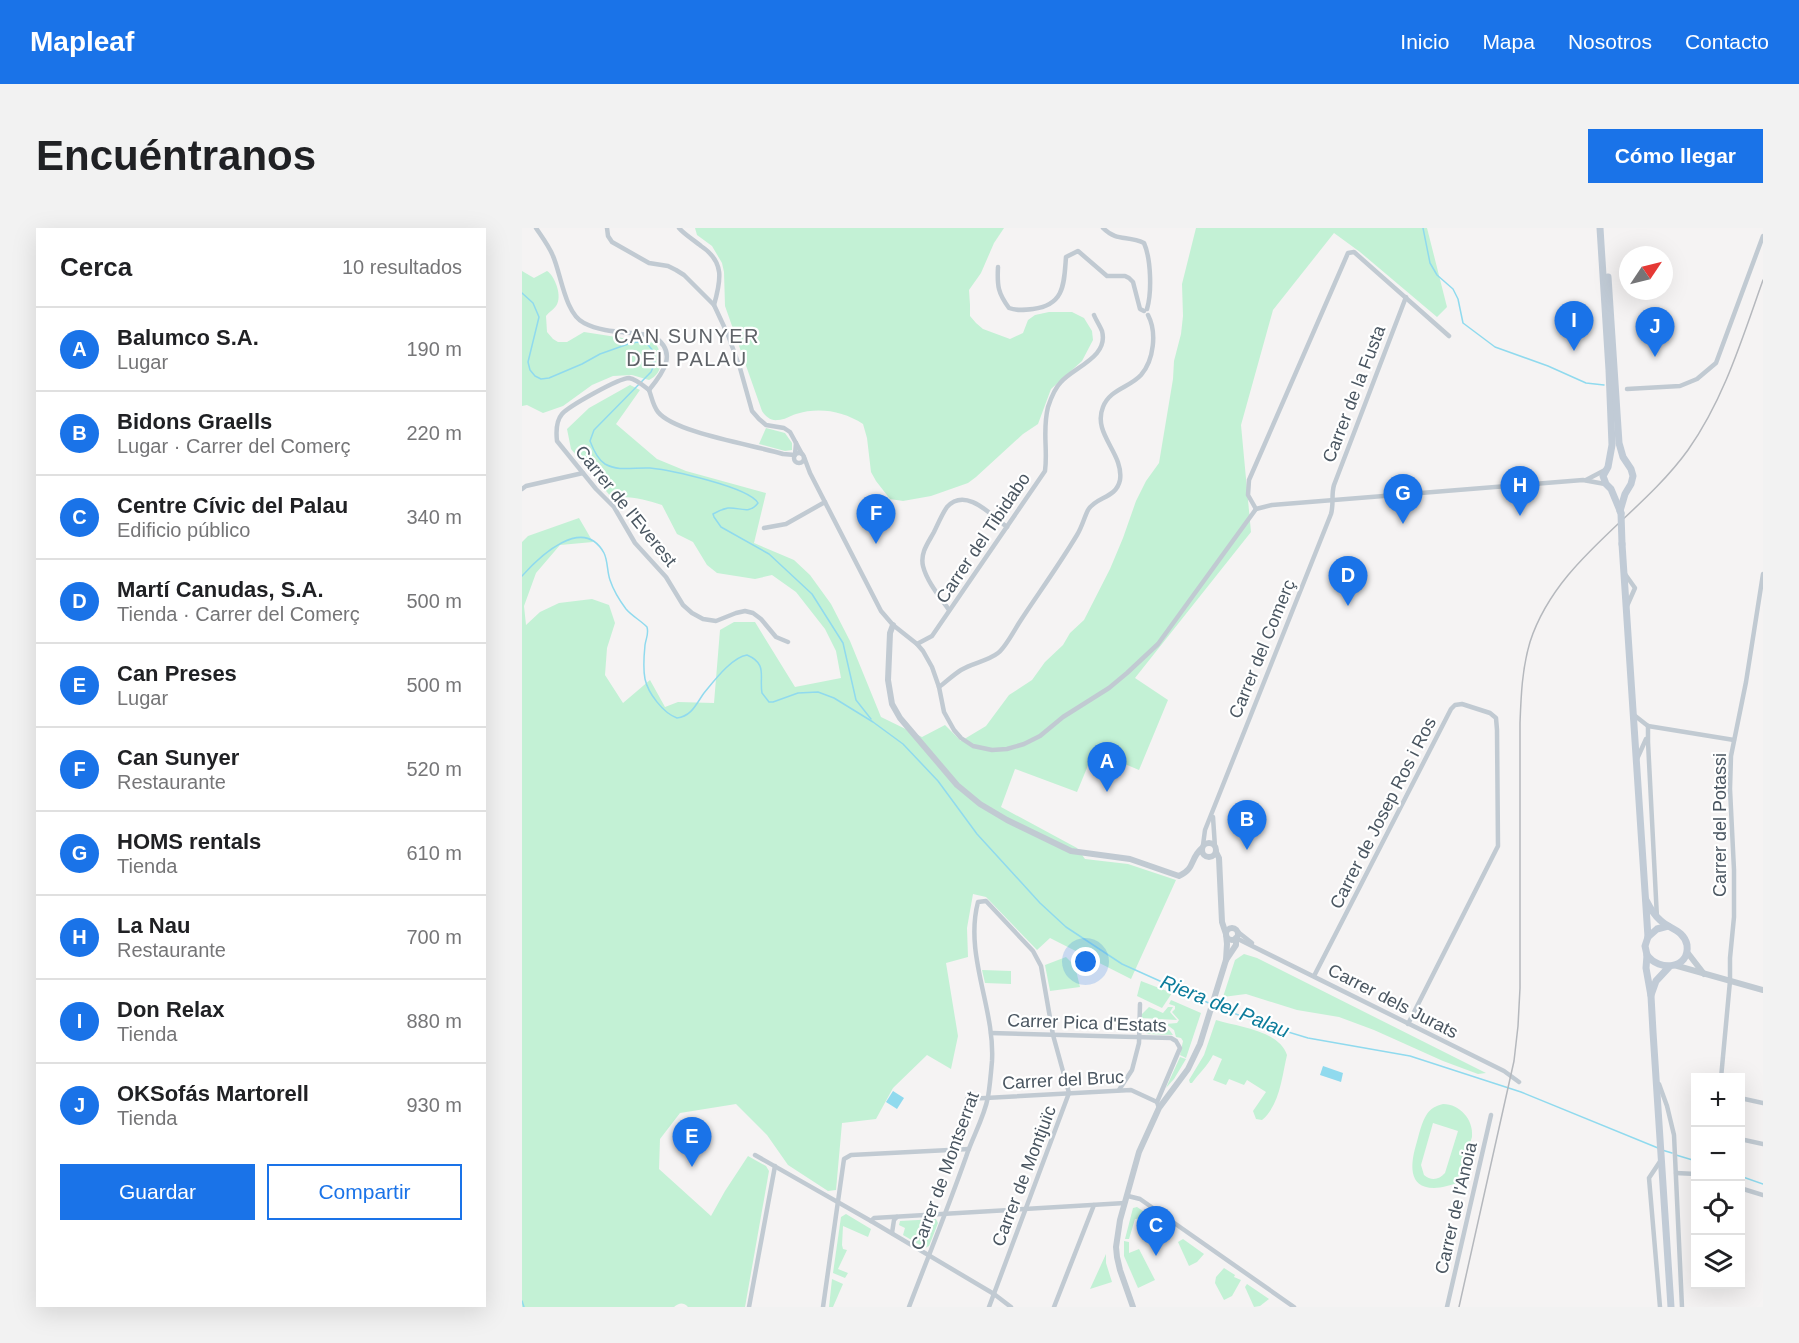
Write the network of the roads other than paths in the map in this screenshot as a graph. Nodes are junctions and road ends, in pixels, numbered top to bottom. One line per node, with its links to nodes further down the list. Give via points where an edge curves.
1 (536, 228): 16 (street, via 555,259 574,314 582,322 659,340 668,357 660,377)
2 (607, 228): 10 (street, via 612,242 649,263 676,270)
3 (679, 228): 10 (street, via 714,257 719,268)
4 (1103, 228): 11 (street, via 1111,236 1144,243 1149,280)
5 (1600, 228): 14 (main road)
6 (1605, 228): 14 (main road)
7 (1763, 236): 15 (street, via 1716,363 1697,379 1680,386)
8 (998, 267): 11 (street, via 997,286 1009,308 1041,308 1059,296 1066,257 1078,251 1107,276 1130,278 1140,309)
9 (1406, 297): 13 (street); 30 (street, Carrer de la Fusta, via 1334,485); 32 (street, via 1354,252 1348,253 1249,480 1248,495)
10 (714, 305): 17 (street, via 740,368 752,411 766,425 790,432)
11 (1146, 312): 41 (street, via 1154,334 1146,366 1141,375 1113,393 1100,415 1103,432 1118,462 1118,486 1114,493 1089,508 1079,533 999,653 961,670)
12 (1094, 315): 34 (street, Carrer del Tibidabo, via 1102,332 1101,348 1066,377 1053,394 1044,428 1045,471)
13 (1449, 336)
14 (1612, 387): 22 (main road, via 1619,443); 23 (main road, via 1612,450)
15 (1627, 389)
16 (649, 390): 18 (street, via 658,412 669,422); 24 (street, Carrer de l'Everest, via 629,378 564,411 557,424 556,441)
17 (796, 442): 19 (street); 20 (street)
18 (783, 454): 19 (street); 21 (street)
19 (795, 455): 20 (street); 21 (street)
20 (803, 456): 21 (street, via 802,462); 25 (street)
21 (796, 462): 25 (street)
22 (1627, 465): 23 (main road, via 1615,463); 28 (main road, via 1633,476)
23 (1606, 469): 26 (street); 27 (main road, via 1603,476)
24 (583, 473): 29 (street); 39 (street, Carrer de l'Everest, via 614,507 635,543 692,613 716,621 736,613 753,613 776,637)
25 (810, 473): 31 (street)
26 (1586, 480): 27 (street); 30 (street)
27 (1609, 487): 28 (main road, via 1619,491); 33 (main road)
28 (1628, 488): 33 (main road)
29 (522, 489)
30 (1332, 500): 32 (street); 47 (street, Carrer del Comerç, via 1328,523)
31 (825, 502): 35 (street, via 786,524); 38 (street, via 881,611)
32 (1256, 509): 41 (street, via 1158,644 1109,688 1040,736 1007,749 973,746 954,730 944,712)
33 (1621, 512): 42 (main road, bridge)
34 (1007, 527): 37 (street, Carrer del Tibidabo); 37 (street, via 976,502 956,501 946,509 922,555 931,583)
35 (764, 528)
36 (1763, 573): 45 (street, Carrer del Potassi)
37 (950, 610): 40 (street, Carrer del Tibidabo, via 932,636)
38 (893, 625): 40 (street); 48 (street, Carrer del Comerç, via 888,680 892,704 941,768 980,804 1071,851 1122,858 1179,876 1186,873 1195,856)
39 (788, 642)
40 (917, 644): 41 (street)
41 (939, 687)
42 (1633, 713): 43 (street); 46 (main road)
43 (1648, 726): 44 (street); 45 (street)
44 (1648, 735): 46 (street); 52 (street)
45 (1734, 740): 64 (street, Carrer del Potassi, via 1730,789 1734,870)
46 (1636, 761): 49 (main road)
47 (1215, 806): 48 (street, Carrer del Comerç); 48 (street, Carrer del Comerç, via 1205,830)
48 (1208, 851): 51 (street, via 1219,868)
49 (1645, 896): 52 (main road); 56 (main road)
50 (981, 902): 69 (street, Carrer de Montserrat, via 975,915 976,957); 70 (street, Carrer de Montjuïc, via 992,907 1033,951 1041,966)
51 (1221, 905): 54 (street); 55 (street)
52 (1657, 918): 53 (main road)
53 (1668, 926): 56 (main road); 58 (main road, via 1684,937)
54 (1226, 934): 55 (street, via 1229,939); 55 (street, via 1228,928); 60 (street)
55 (1236, 936): 57 (street, Carrer dels Jurats); 57 (street, Carrer dels Jurats); 60 (street)
56 (1648, 937): 59 (main road)
57 (1254, 945): 63 (street, Carrer dels Jurats)
58 (1686, 952): 61 (main road, via 1682,961); 62 (street)
59 (1647, 955): 61 (main road, via 1656,964); 66 (main road)
60 (1226, 960): 81 (street, via 1200,1044 1188,1069)
61 (1671, 966): 62 (street); 66 (main road, via 1656,981)
62 (1704, 974): 64 (street)
63 (1314, 976): 68 (street, Carrer dels Jurats); 68 (street, Carrer de Josep Ros i Ros, via 1450,709 1462,704 1490,712 1496,718 1497,730 1498,846)
64 (1730, 981): 65 (street); 72 (street, Carrer del Potassi)
65 (1763, 990)
66 (1651, 996): 73 (main road)
67 (1140, 1004): 71 (street)
68 (1408, 1024): 74 (street, Carrer dels Jurats)
69 (991, 1033): 70 (street, Carrer Pica d'Estats); 77 (street, Carrer de Montserrat)
70 (1053, 1035): 71 (street, Carrer Pica d'Estats); 76 (street, Carrer de Montjuïc)
71 (1138, 1038): 75 (street, via 1132,1070); 81 (street, Carrer Pica d'Estats, via 1171,1038 1180,1048)
72 (1721, 1073)
73 (1657, 1079): 87 (main road); 89 (street, via 1674,1136)
74 (1519, 1082)
75 (1119, 1090): 76 (street, Carrer del Bruc); 81 (street, Carrer del Bruc, via 1131,1089)
76 (1070, 1093): 77 (street, Carrer del Bruc); 96 (street, Carrer de Montjuïc)
77 (988, 1098): 78 (street, Carrer del Bruc); 85 (street, Carrer de Montserrat)
78 (967, 1099)
79 (1745, 1099): 80 (street)
80 (1763, 1102)
81 (1158, 1105): 93 (street)
82 (1491, 1115): 112 (street, Carrer de l'Anoia)
83 (1745, 1140): 84 (street)
84 (1763, 1144)
85 (969, 1149): 94 (street, via 850,1155 844,1159); 97 (street, Carrer de Montserrat)
86 (755, 1155): 88 (street)
87 (1661, 1160): 113 (street, via 1649,1178); 114 (main road)
88 (775, 1166): 94 (street); 104 (street)
89 (1676, 1173): 90 (street); 115 (street)
90 (1691, 1174)
91 (1745, 1190): 92 (street)
92 (1763, 1195)
93 (1126, 1199): 95 (street); 110 (street, via 1117,1257); 111 (street, via 1140,1199)
94 (837, 1202): 99 (street); 105 (street)
95 (1094, 1205): 96 (street); 109 (street)
96 (1025, 1210): 97 (street); 103 (street, Carrer de Montjuïc)
97 (945, 1214): 98 (street); 102 (street, Carrer de Montserrat)
98 (895, 1217): 99 (street); 100 (street); 101 (street)
99 (871, 1221): 100 (street)
100 (877, 1224): 101 (street)
101 (892, 1233): 102 (street)
102 (929, 1256): 103 (street); 106 (street, Carrer de Montserrat)
103 (994, 1294): 107 (street, Carrer de Montjuïc); 108 (street)
104 (749, 1307)
105 (823, 1307)
106 (909, 1307)
107 (989, 1307)
108 (1011, 1307)
109 (1054, 1307)
110 (1133, 1307)
111 (1293, 1307)
112 (1447, 1307)
113 (1660, 1307)
114 (1671, 1307)
115 (1682, 1307)

